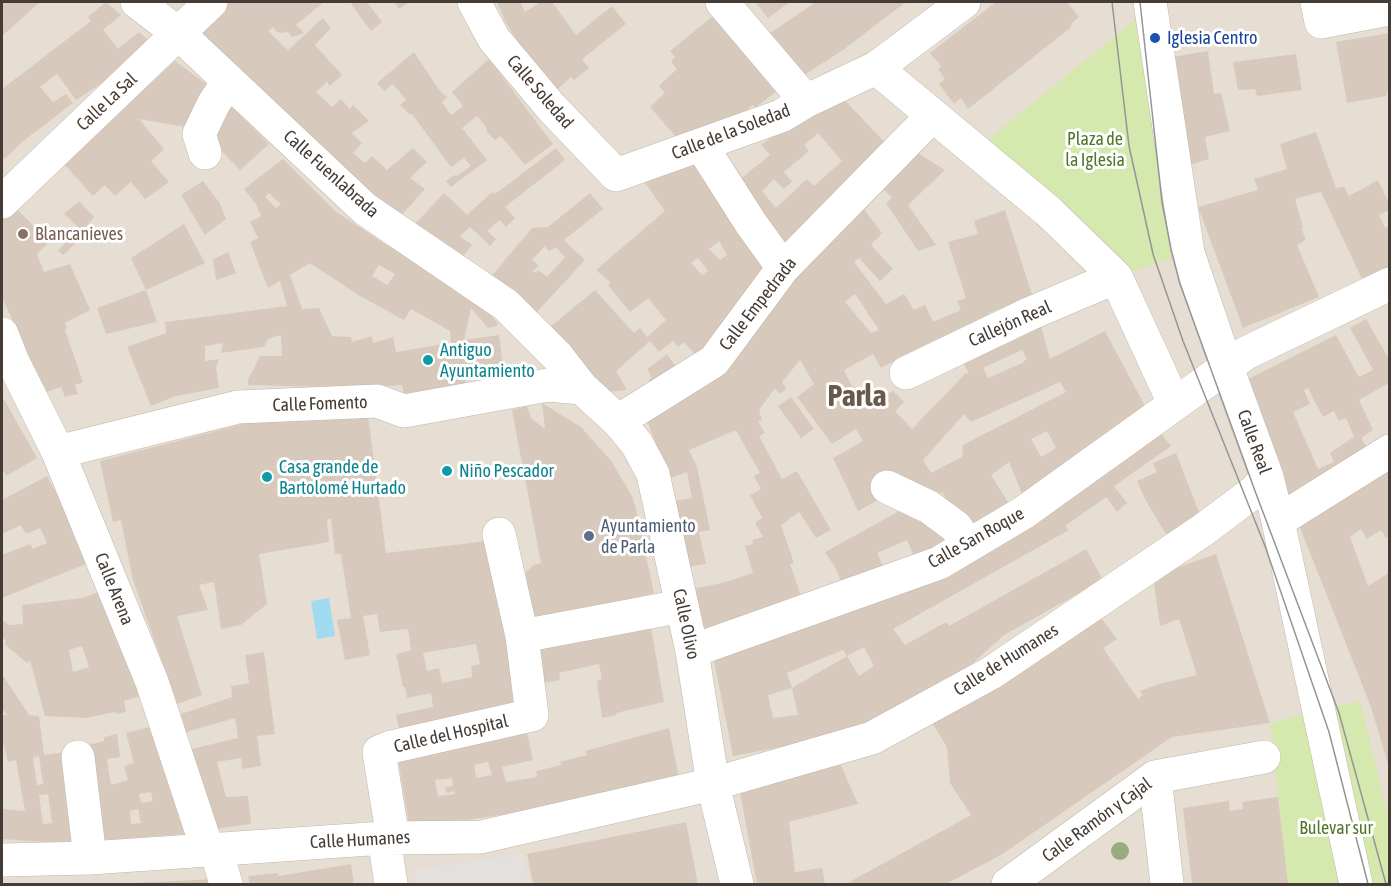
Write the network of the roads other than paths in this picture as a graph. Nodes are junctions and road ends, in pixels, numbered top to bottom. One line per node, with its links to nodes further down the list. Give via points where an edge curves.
1 (137, 2): 9 (street, Calle Fuenlabrada)
2 (211, 2): 9 (street, Calle La Sal)
3 (474, 2): 16 (street, Calle Soledad, via 494,39)
4 (722, 2): 12 (street)
5 (964, 2): 10 (street, Calle de la Soledad)
6 (1150, 2): 22 (street, Calle Real, via 1188,253)
7 (1317, 2): 8 (street, via 1321,22)
8 (1389, 9)
9 (179, 34): 11 (street, Calle Fuenlabrada); 17 (street, Calle La Sal)
10 (876, 68): 12 (street, Calle de la Soledad); 13 (street)
11 (229, 81): 15 (street, via 199,134); 24 (street, Calle Fuenlabrada, via 365,209 506,305)
12 (806, 101): 14 (street, Calle de la Soledad, via 781,116)
13 (932, 116): 18 (street, Calle Empedrada); 19 (street, via 1048,211)
14 (701, 144): 16 (street, Calle de la Soledad); 18 (street)
15 (205, 153)
16 (616, 175)
17 (2, 202)
18 (783, 268): 26 (street, Calle Empedrada, via 714,361)
19 (1116, 277): 23 (street, Callejón Real); 25 (street)
20 (1389, 284): 22 (street)
21 (5, 355): 28 (street, Calle Arena)
22 (1226, 365): 25 (street, Calle San Roque); 29 (street, Calle Real)
23 (906, 373)
24 (582, 387): 26 (street, Calle Olivo); 28 (street, Calle Fomento, via 548,385 405,411 377,401 238,407)
25 (1187, 395): 33 (street, Calle San Roque, via 1023,513)
26 (618, 421): 34 (street, Calle Olivo, via 637,444 653,474)
27 (1389, 451): 31 (street)
28 (58, 452): 42 (street, Calle Arena, via 152,682)
29 (1267, 477): 31 (street, Calle Real); 40 (street, Calle de Humanes, via 1250,495 1203,530 991,673 873,738)
30 (887, 487): 33 (street, via 929,507 956,527)
31 (1278, 521): 50 (street, Calle Real)
32 (499, 534): 35 (street, Calle del Hospital)
33 (968, 545): 36 (street, Calle San Roque, via 939,563)
34 (682, 606): 35 (street); 36 (street, Calle Olivo)
35 (522, 636): 41 (street, Calle del Hospital, via 532,715 379,752)
36 (692, 651): 40 (street, Calle Olivo)
37 (78, 757): 43 (street)
38 (1264, 757): 39 (street, Calle Ramón y Cajal)
39 (1155, 777): 48 (street, Calle Ramón y Cajal); 49 (street)
40 (714, 784): 41 (street, Calle Humanes, via 481,837); 47 (street, Calle Olivo)
41 (389, 837): 42 (street, Calle Humanes); 46 (street)
42 (212, 850): 43 (street, Calle Humanes); 45 (street, Calle Arena)
43 (90, 858): 44 (street, Calle Humanes)
44 (2, 860)
45 (226, 885)
46 (391, 885)
47 (737, 885)
48 (1008, 885)
49 (1167, 885)
50 (1356, 885)

